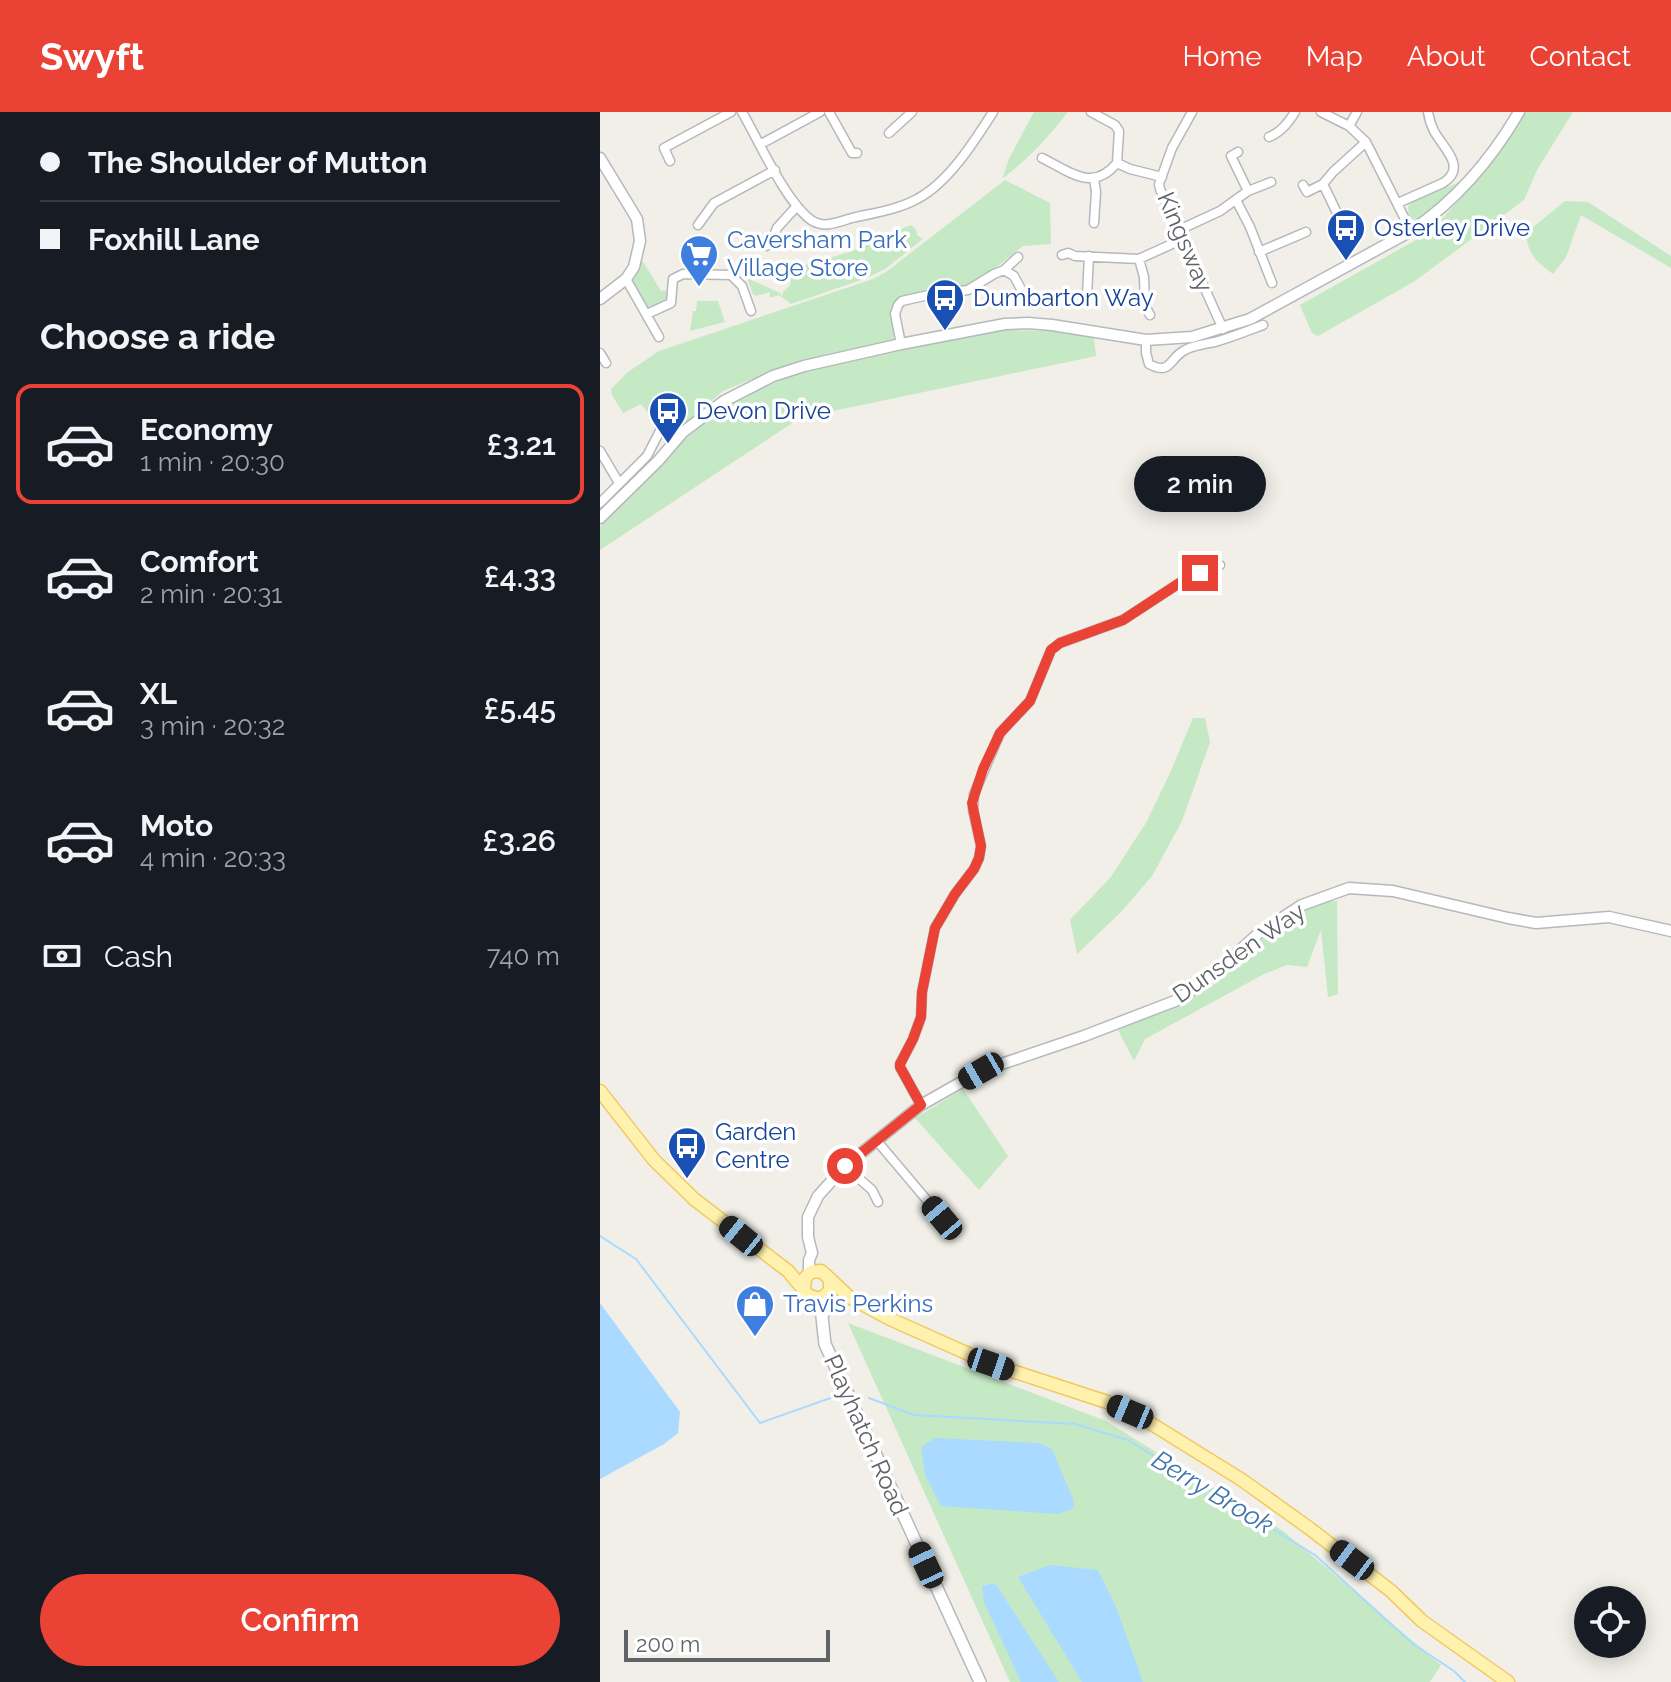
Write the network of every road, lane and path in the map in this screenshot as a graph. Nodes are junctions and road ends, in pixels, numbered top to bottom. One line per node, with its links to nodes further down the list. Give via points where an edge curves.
1 (731, 112): 22 (street, via 662,145)
2 (742, 112): 18 (street)
3 (820, 112): 18 (street)
4 (829, 112): 21 (street, via 855,153)
5 (912, 112): 15 (street)
6 (993, 112): 34 (street, via 968,151 916,200 824,225)
7 (1192, 112): 26 (street, Kingsway)
8 (1295, 112): 16 (street, via 1288,124)
9 (1321, 112): 14 (street)
10 (1357, 112): 14 (street)
11 (1428, 112): 33 (street, via 1454,162 1453,172 1443,183)
12 (1519, 112): 37 (street, via 1472,179)
13 (1091, 115): 24 (street, via 1119,131)
14 (1349, 126): 17 (street)
15 (889, 133)
16 (1272, 133)
17 (1366, 142): 29 (street); 33 (street)
18 (761, 144): 25 (street)
19 (1233, 154): 31 (street)
20 (600, 158): 48 (street, via 640,231 634,267)
21 (842, 158)
22 (670, 161)
23 (1045, 161): 27 (street, via 1082,179)
24 (1117, 163): 26 (street); 27 (street)
25 (775, 170): 34 (street); 36 (street, via 714,203)
26 (1162, 177): 38 (street, Kingsway, via 1160,189)
27 (1094, 178): 35 (street)
28 (1271, 182): 31 (street)
29 (1323, 184): 30 (street); 40 (street)
30 (1304, 190)
31 (1248, 191): 32 (street)
32 (1236, 200): 38 (street); 42 (street)
33 (1398, 203): 37 (street)
34 (796, 207): 41 (street)
35 (1092, 217)
36 (698, 225)
37 (1411, 231): 57 (street)
38 (1181, 235): 46 (street); 57 (street, Kingsway)
39 (1304, 236): 42 (street)
40 (1351, 242)
41 (766, 246)
42 (1259, 252): 49 (street)
43 (1062, 255): 44 (street)
44 (1089, 256): 46 (street); 51 (street)
45 (1018, 257): 47 (street)
46 (1139, 259): 55 (street)
47 (1004, 270): 50 (street); 60 (street, via 968,290 902,301 895,314)
48 (626, 279): 52 (street); 54 (street)
49 (1272, 283)
50 (1022, 291)
51 (1088, 295)
52 (600, 299)
53 (751, 311): 54 (street, via 742,286 731,275 683,274 673,279 671,303)
54 (647, 314): 58 (street)
55 (1150, 315)
56 (1260, 328): 59 (street, via 1183,350 1163,369 1149,364)
57 (1223, 329): 59 (street)
58 (659, 337)
59 (1146, 340): 60 (street, via 1028,323)
60 (901, 344): 63 (street, via 773,376 724,401)
61 (600, 353): 62 (street)
62 (606, 363)
63 (683, 432): 65 (street, via 668,422 663,425 647,456); 67 (street)
64 (600, 451): 65 (street)
65 (619, 483): 66 (street)
66 (600, 503)
67 (600, 518)
68 (1220, 565): 71 (street, via 1181,582 1123,620 1060,643 1051,650 1030,701 1000,733 972,803 979,858 935,928 921,1017 900,1064)
69 (1671, 931): 71 (street, Dunsden Way, via 1609,917 1536,923 1393,891 1349,888 1302,905 1175,1001 981,1071)
70 (600, 1091): 77 (main road, via 654,1160 694,1199)
71 (921, 1105): 72 (street, Dunsden Way)
72 (877, 1141): 73 (street, Dunsden Way); 75 (street)
73 (845, 1166): 74 (street); 76 (street, Dunsden Way, via 812,1205)
74 (878, 1202)
75 (942, 1218)
76 (812, 1253): 78 (street, Dunsden Way); 79 (street, Dunsden Way)
77 (788, 1271): 78 (main road); 80 (main road)
78 (808, 1274): 79 (main road); 80 (main road)
79 (827, 1276): 81 (main road, via 831,1286); 82 (main road)
80 (808, 1293): 81 (main road, via 818,1299); 83 (main road, Playhatch Road)
81 (825, 1296): 82 (main road); 83 (main road, Playhatch Road)
82 (849, 1297): 85 (main road, via 991,1364 1107,1402 1147,1421 1309,1528 1422,1621)
83 (822, 1317): 84 (main road, Playhatch Road, via 831,1358)
84 (980, 1682)
85 (1508, 1682)

